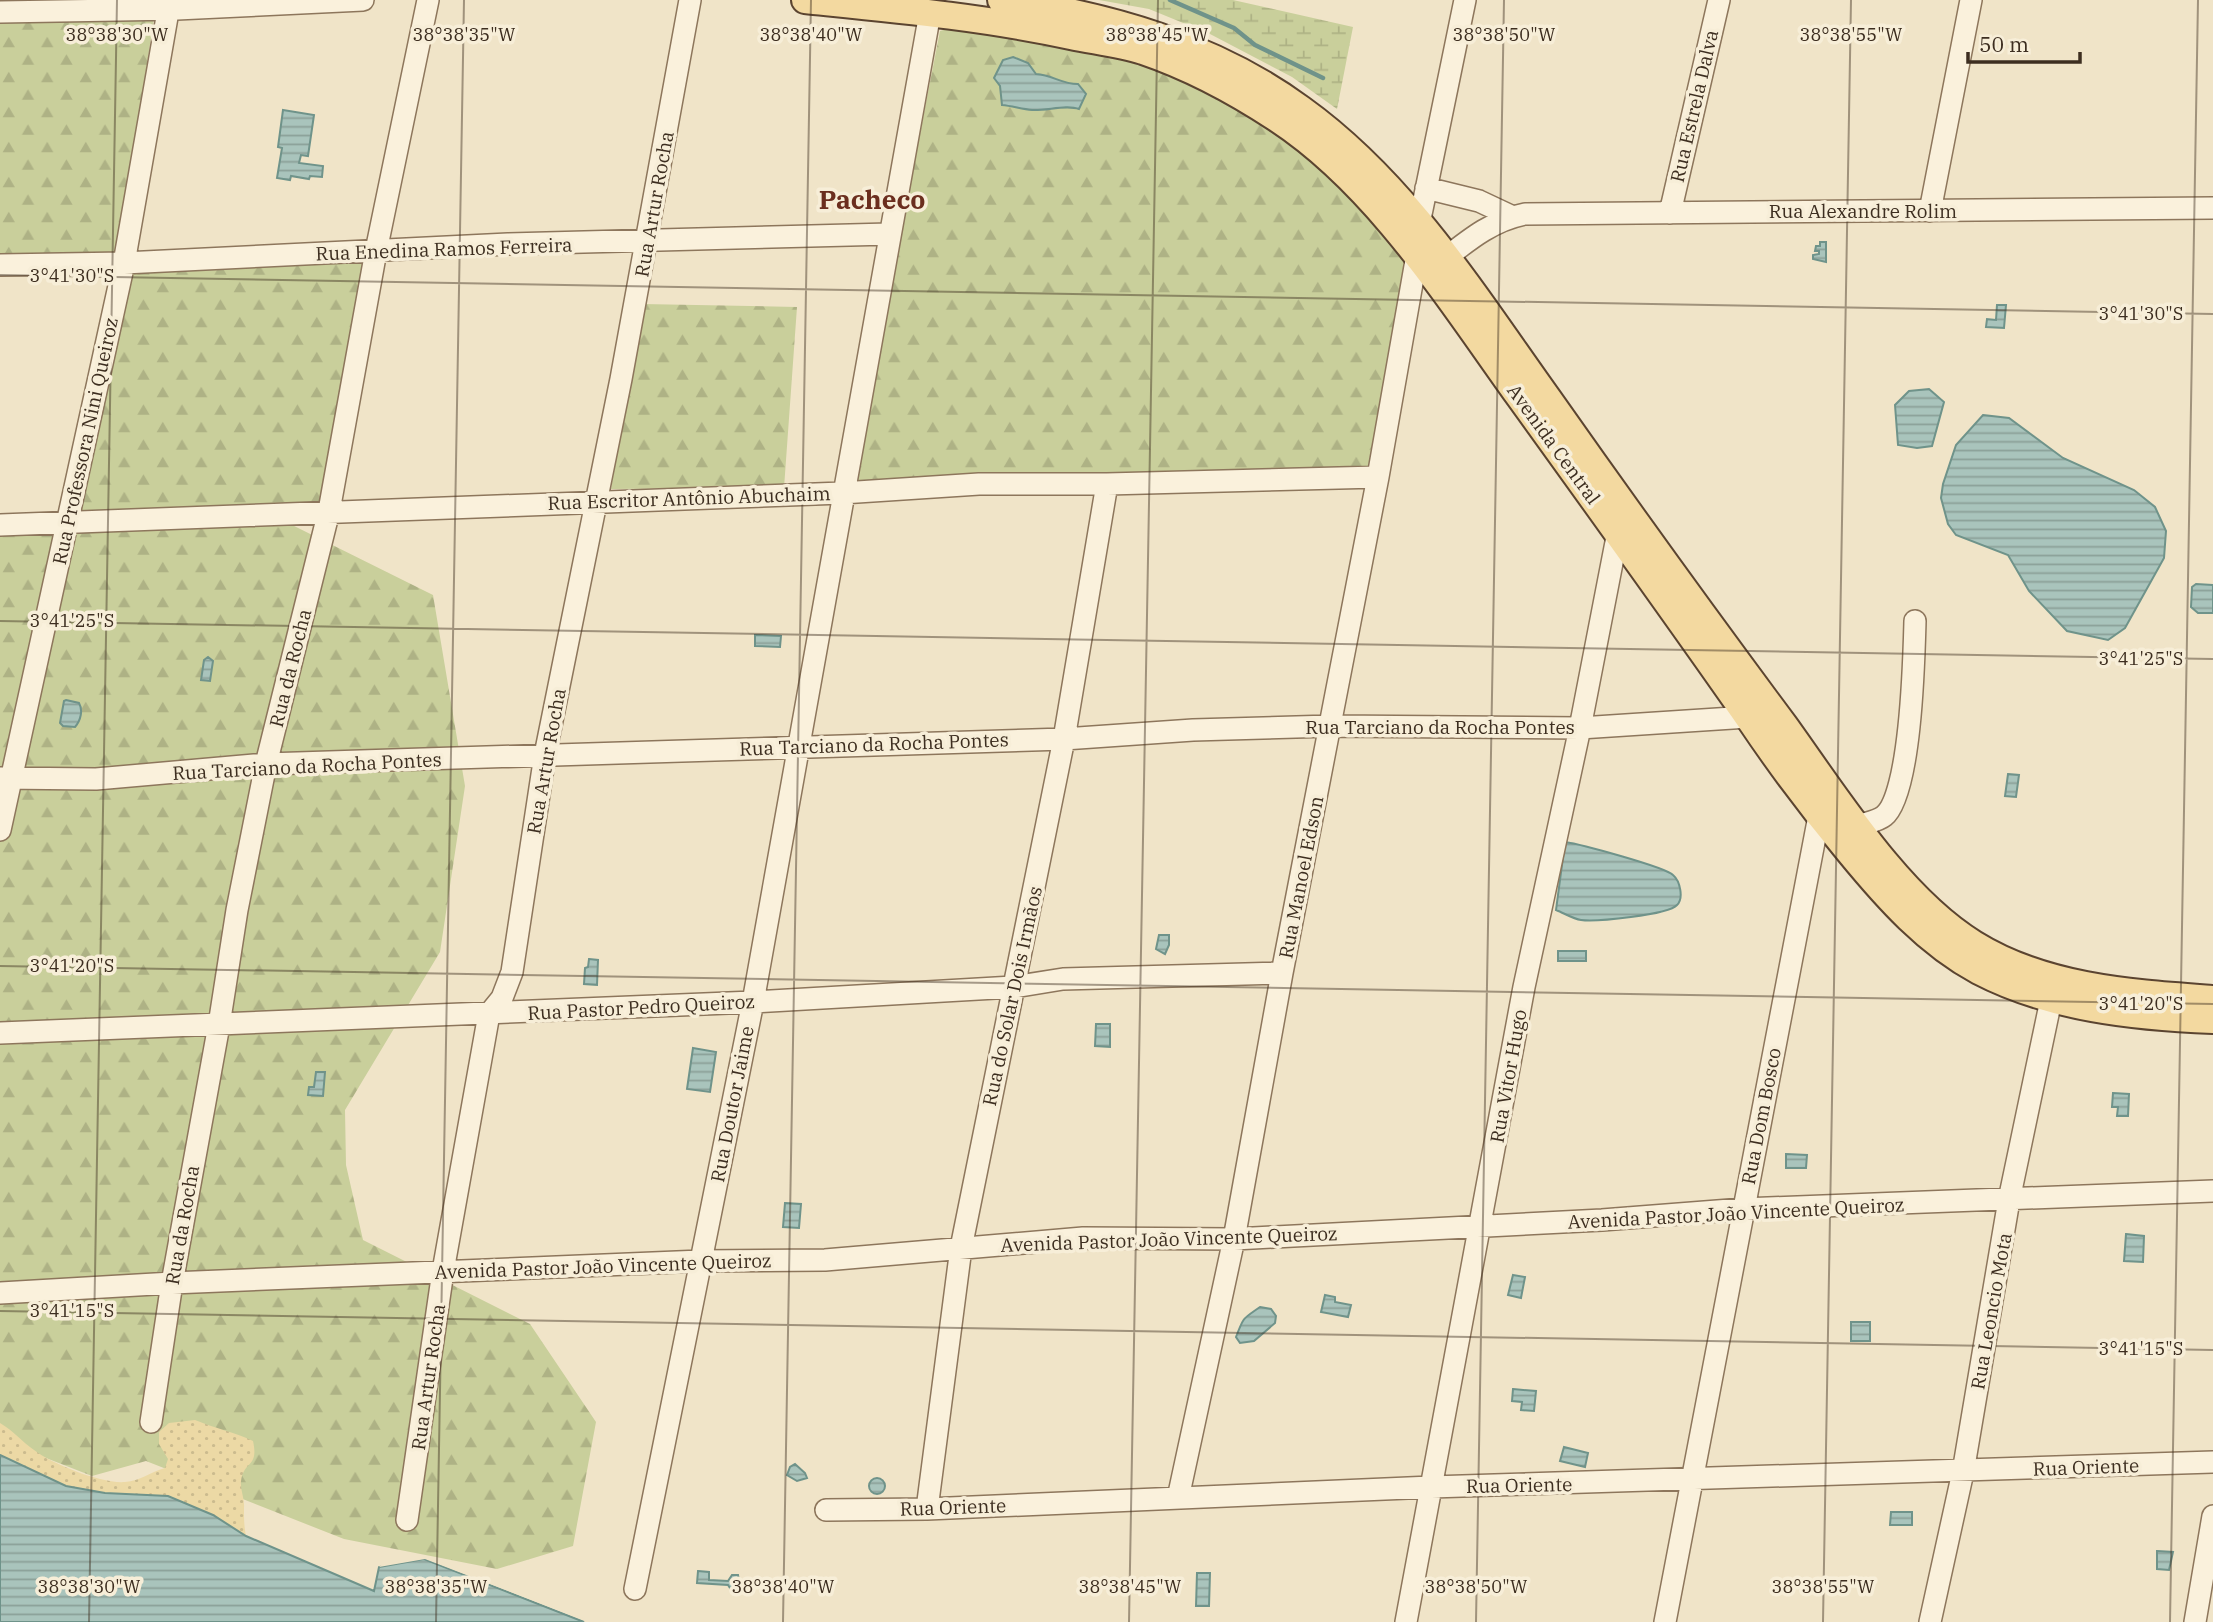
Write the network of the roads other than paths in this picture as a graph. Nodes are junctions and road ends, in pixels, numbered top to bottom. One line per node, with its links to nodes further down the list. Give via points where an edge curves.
1 (363, 0): 9 (street)
2 (428, 0): 20 (street, Rua da Rocha)
3 (690, 0): 19 (street, Rua Artur Rocha)
4 (805, 0): 11 (main road, Avenida Central)
5 (1001, 0): 17 (main road, Avenida Central, via 1108,19 1178,43 1264,84 1352,150)
6 (1465, 0): 12 (street)
7 (1719, 0): 15 (street, Rua Estrela Dalva)
8 (1971, 0): 14 (street)
9 (170, 3): 10 (street); 23 (street, Rua Professora Nini Queiroz)
10 (0, 12)
11 (930, 13): 18 (street, Rua Doutor Jaime); 21 (main road, Avenida Central, via 1018,24 1139,50 1205,78 1279,120 1340,169)
12 (1426, 188): 16 (street, via 1479,201); 17 (street)
13 (2213, 208): 14 (street, Rua Alexandre Rolim)
14 (1930, 211): 15 (street, Rua Alexandre Rolim)
15 (1670, 213): 16 (street, Rua Alexandre Rolim)
16 (1513, 217): 22 (street, Rua Alexandre Rolim, via 1477,234)
17 (1419, 224): 22 (main road, Avenida Central)
18 (889, 234): 19 (street, Rua Enedina Ramos Ferreira); 27 (street, Rua Doutor Jaime)
19 (647, 242): 20 (street, Rua Enedina Ramos Ferreira); 28 (street, Rua Artur Rocha)
20 (376, 251): 23 (street, Rua Enedina Ramos Ferreira); 29 (street, Rua da Rocha)
21 (1417, 255): 25 (street, Rua Manoel Edson); 32 (main road, Avenida Central)
22 (1447, 257): 43 (main road, Avenida Central)
23 (124, 263): 24 (street, Rua Enedina Ramos Ferreira); 30 (street, Rua Professora Nini Queiroz)
24 (0, 265)
25 (1378, 477): 26 (street, Rua Escritor Antônio Abuchaim); 35 (street, Rua Manoel Edson)
26 (1107, 484): 27 (street, Rua Escritor Antônio Abuchaim, via 979,484); 37 (street, Rua do Solar Dois Irmãos)
27 (842, 493): 28 (street, Rua Escritor Antônio Abuchaim); 38 (street, Rua Doutor Jaime)
28 (597, 501): 29 (street, Rua Escritor Antônio Abuchaim); 39 (street, Rua Artur Rocha)
29 (329, 511): 30 (street, Rua Escritor Antônio Abuchaim); 40 (street, Rua da Rocha)
30 (67, 524): 31 (street, Rua Escritor Antônio Abuchaim); 41 (street, Rua Professora Nini Queiroz)
31 (0, 525)
32 (1618, 532): 34 (main road, Avenida Central); 36 (street, Rua Vitor Hugo)
33 (1915, 621): 43 (street, via 1912,712 1898,784 1884,817)
34 (1748, 717): 36 (street, Rua Tarciano da Rocha Pontes); 42 (main road, Avenida Central)
35 (1331, 726): 36 (street, Rua Tarciano da Rocha Pontes); 37 (street, Rua Tarciano da Rocha Pontes); 45 (street, Rua Manoel Edson)
36 (1580, 728): 57 (street, Rua Vitor Hugo, via 1524,987)
37 (1064, 739): 38 (street, Rua Tarciano da Rocha Pontes); 46 (street, Rua do Solar Dois Irmãos)
38 (799, 746): 39 (street, Rua Tarciano da Rocha Pontes); 49 (street, Rua Doutor Jaime)
39 (545, 755): 40 (street, Rua Tarciano da Rocha Pontes); 50 (street, Rua Artur Rocha, via 512,972 502,998)
40 (267, 764): 41 (street, Rua Tarciano da Rocha Pontes, via 96,779); 52 (street, Rua da Rocha)
41 (6, 777): 44 (street, Rua Professora Nini Queiroz)
42 (1819, 816): 48 (main road, Avenida Central, via 1895,908 1974,968); 56 (street, Rua Dom Bosco)
43 (1858, 826): 47 (main road, Avenida Central, via 1923,904 1950,928 2000,959 2044,976 2093,987)
44 (0, 830)
45 (1282, 973): 46 (street, Rua Pastor Pedro Queiroz, via 1063,979); 58 (street, Rua Manoel Edson)
46 (1013, 987): 49 (street, Rua Pastor Pedro Queiroz); 59 (street, Rua do Solar Dois Irmãos)
47 (2213, 999)
48 (2051, 1000): 51 (main road, Avenida Central); 55 (street, Rua Leoncio Mota)
49 (753, 1002): 50 (street, Rua Pastor Pedro Queiroz); 60 (street, Rua Doutor Jaime)
50 (489, 1014): 52 (street, Rua Pastor Pedro Queiroz); 61 (street, Rua Artur Rocha)
51 (2213, 1020)
52 (219, 1025): 53 (street, Rua Pastor Pedro Queiroz); 62 (street, Rua da Rocha)
53 (0, 1033)
54 (2213, 1191): 55 (street, Avenida Pastor João Vincente Queiroz)
55 (2009, 1200): 56 (street, Avenida Pastor João Vincente Queiroz); 66 (street, Rua Leoncio Mota)
56 (1743, 1209): 57 (street, Avenida Pastor João Vincente Queiroz); 67 (street, Rua Dom Bosco)
57 (1481, 1225): 58 (street, Avenida Pastor João Vincente Queiroz); 68 (street, Rua Vitor Hugo)
58 (1234, 1239): 59 (street, Avenida Pastor João Vincente Queiroz, via 1083,1238); 69 (street, Rua Manoel Edson)
59 (961, 1248): 60 (street, Avenida Pastor João Vincente Queiroz, via 825,1260); 70 (street, Rua do Solar Dois Irmãos)
60 (701, 1261): 61 (street, Avenida Pastor João Vincente Queiroz); 74 (street, Rua Doutor Jaime)
61 (443, 1271): 62 (street, Avenida Pastor João Vincente Queiroz); 73 (street, Rua Artur Rocha)
62 (172, 1283): 63 (street, Avenida Pastor João Vincente Queiroz); 64 (street, Rua da Rocha)
63 (0, 1293)
64 (151, 1422)
65 (2213, 1462): 66 (street, Rua Oriente)
66 (1964, 1472): 67 (street, Rua Oriente); 77 (street, Rua Leoncio Mota)
67 (1693, 1481): 68 (street, Rua Oriente); 76 (street, Rua Dom Bosco)
68 (1431, 1487): 69 (street, Rua Oriente); 75 (street, Rua Vitor Hugo)
69 (1178, 1498): 70 (street, Rua Oriente)
70 (928, 1509): 71 (street, Rua Oriente)
71 (826, 1510)
72 (2213, 1516): 78 (street)
73 (407, 1520)
74 (635, 1589)
75 (1406, 1622)
76 (1665, 1622)
77 (1930, 1622)
78 (2195, 1622)

